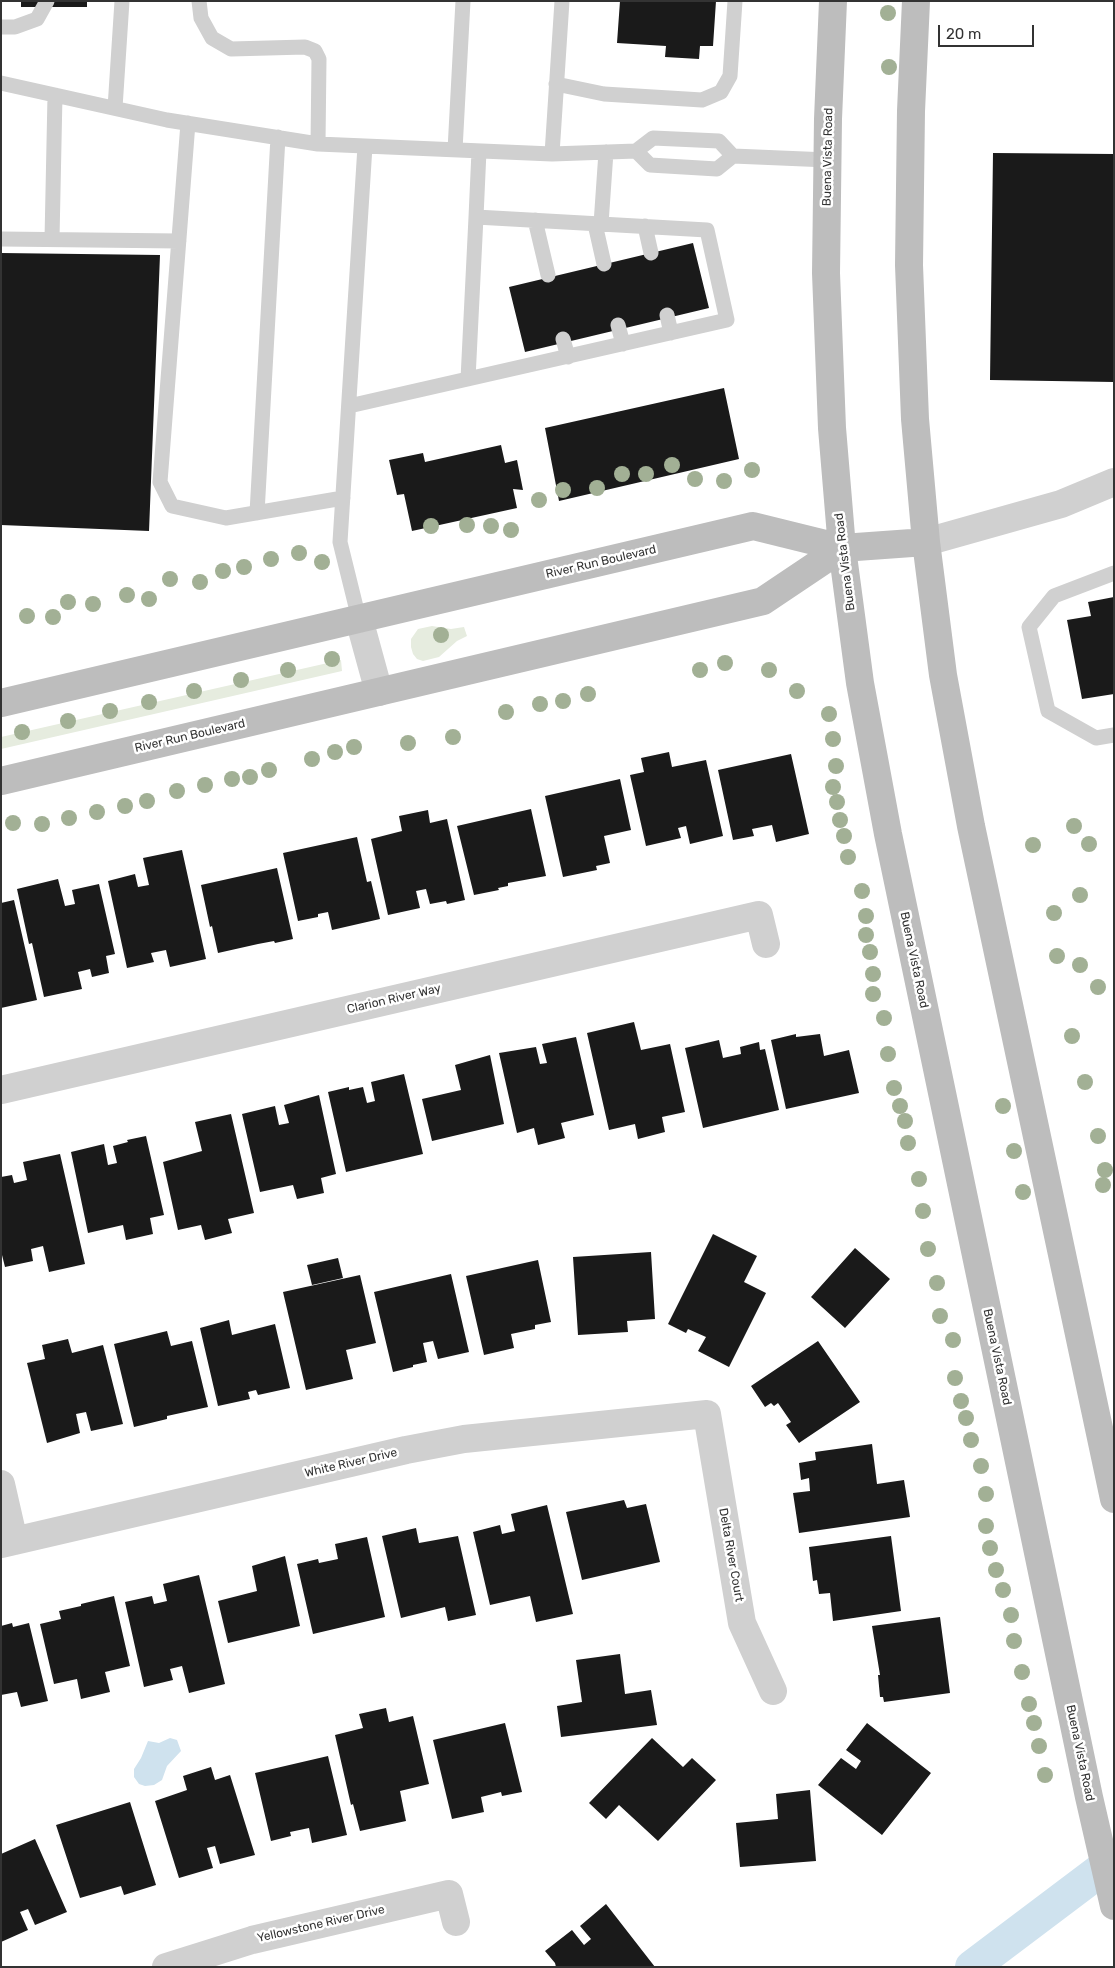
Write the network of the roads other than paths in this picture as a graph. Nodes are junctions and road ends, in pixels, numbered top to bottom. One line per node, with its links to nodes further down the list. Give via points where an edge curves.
1 (47, 1): 9 (lane, via 37,19 15,27)
2 (122, 1): 13 (lane)
3 (199, 1): 16 (lane, via 201,18 212,38 231,49 306,47 314,51 319,58)
4 (464, 1): 18 (lane)
5 (562, 1): 11 (lane)
6 (735, 1): 11 (lane, via 730,76 721,92 702,100 604,94)
7 (833, 1): 24 (main road, Buena Vista Road)
8 (916, 1): 46 (main road, via 909,265 915,419)
9 (1, 27)
10 (1, 83): 12 (lane)
11 (556, 84): 22 (lane)
12 (55, 95): 13 (lane); 30 (lane)
13 (115, 108): 14 (lane)
14 (188, 123): 15 (lane); 31 (lane)
15 (278, 138): 16 (lane); 45 (lane)
16 (318, 144): 17 (lane)
17 (365, 146): 18 (lane); 42 (lane)
18 (454, 150): 19 (lane)
19 (480, 151): 22 (lane); 25 (lane)
20 (636, 151): 21 (lane); 23 (lane, via 650,165 698,168 717,168); 23 (lane, via 653,138 719,141)
21 (606, 152): 22 (lane); 27 (lane)
22 (552, 154)
23 (733, 156): 24 (lane)
24 (828, 160): 47 (main road, Buena Vista Road, via 826,273 832,428)
25 (476, 217): 26 (lane); 41 (lane)
26 (535, 220): 27 (lane); 34 (lane)
27 (598, 224): 28 (lane); 33 (lane)
28 (644, 226): 32 (lane); 37 (lane, via 707,230 727,320)
29 (1, 239): 30 (lane)
30 (52, 239): 31 (lane)
31 (179, 241): 45 (lane, via 160,482 172,506 226,518)
32 (651, 253)
33 (604, 264)
34 (548, 275)
35 (666, 315): 37 (lane)
36 (618, 325): 39 (lane)
37 (671, 333): 39 (lane)
38 (563, 339): 40 (lane)
39 (623, 344): 40 (lane)
40 (568, 357): 41 (lane)
41 (468, 379): 42 (lane)
42 (349, 406): 44 (lane)
43 (1114, 482): 46 (street, via 1061,504)
44 (343, 498): 45 (lane); 49 (lane, via 340,542)
45 (257, 513)
46 (926, 542): 47 (main road, River Run Boulevard); 58 (main road, via 943,675 971,826)
47 (842, 548): 49 (main road, River Run Boulevard, via 753,526); 50 (main road, River Run Boulevard, via 763,601); 61 (main road, Buena Vista Road, via 860,683 888,834)
48 (1114, 573): 52 (lane, via 1054,596 1029,627 1048,711 1096,738)
49 (359, 619): 50 (street); 51 (main road, River Run Boulevard)
50 (379, 692): 53 (main road, River Run Boulevard)
51 (1, 703)
52 (1114, 735)
53 (1, 781)
54 (766, 944): 55 (street, Clarion River Way, via 759,915)
55 (1, 1090)
56 (707, 1414): 59 (street, White River Drive, via 464,1440 406,1450); 60 (street, Delta River Court, via 742,1623)
57 (1, 1484): 59 (street)
58 (1114, 1500)
59 (8, 1542)
60 (773, 1691)
61 (1114, 1906)
62 (456, 1922): 63 (street, Yellowstone River Drive, via 449,1894 252,1940)
63 (166, 1967)

